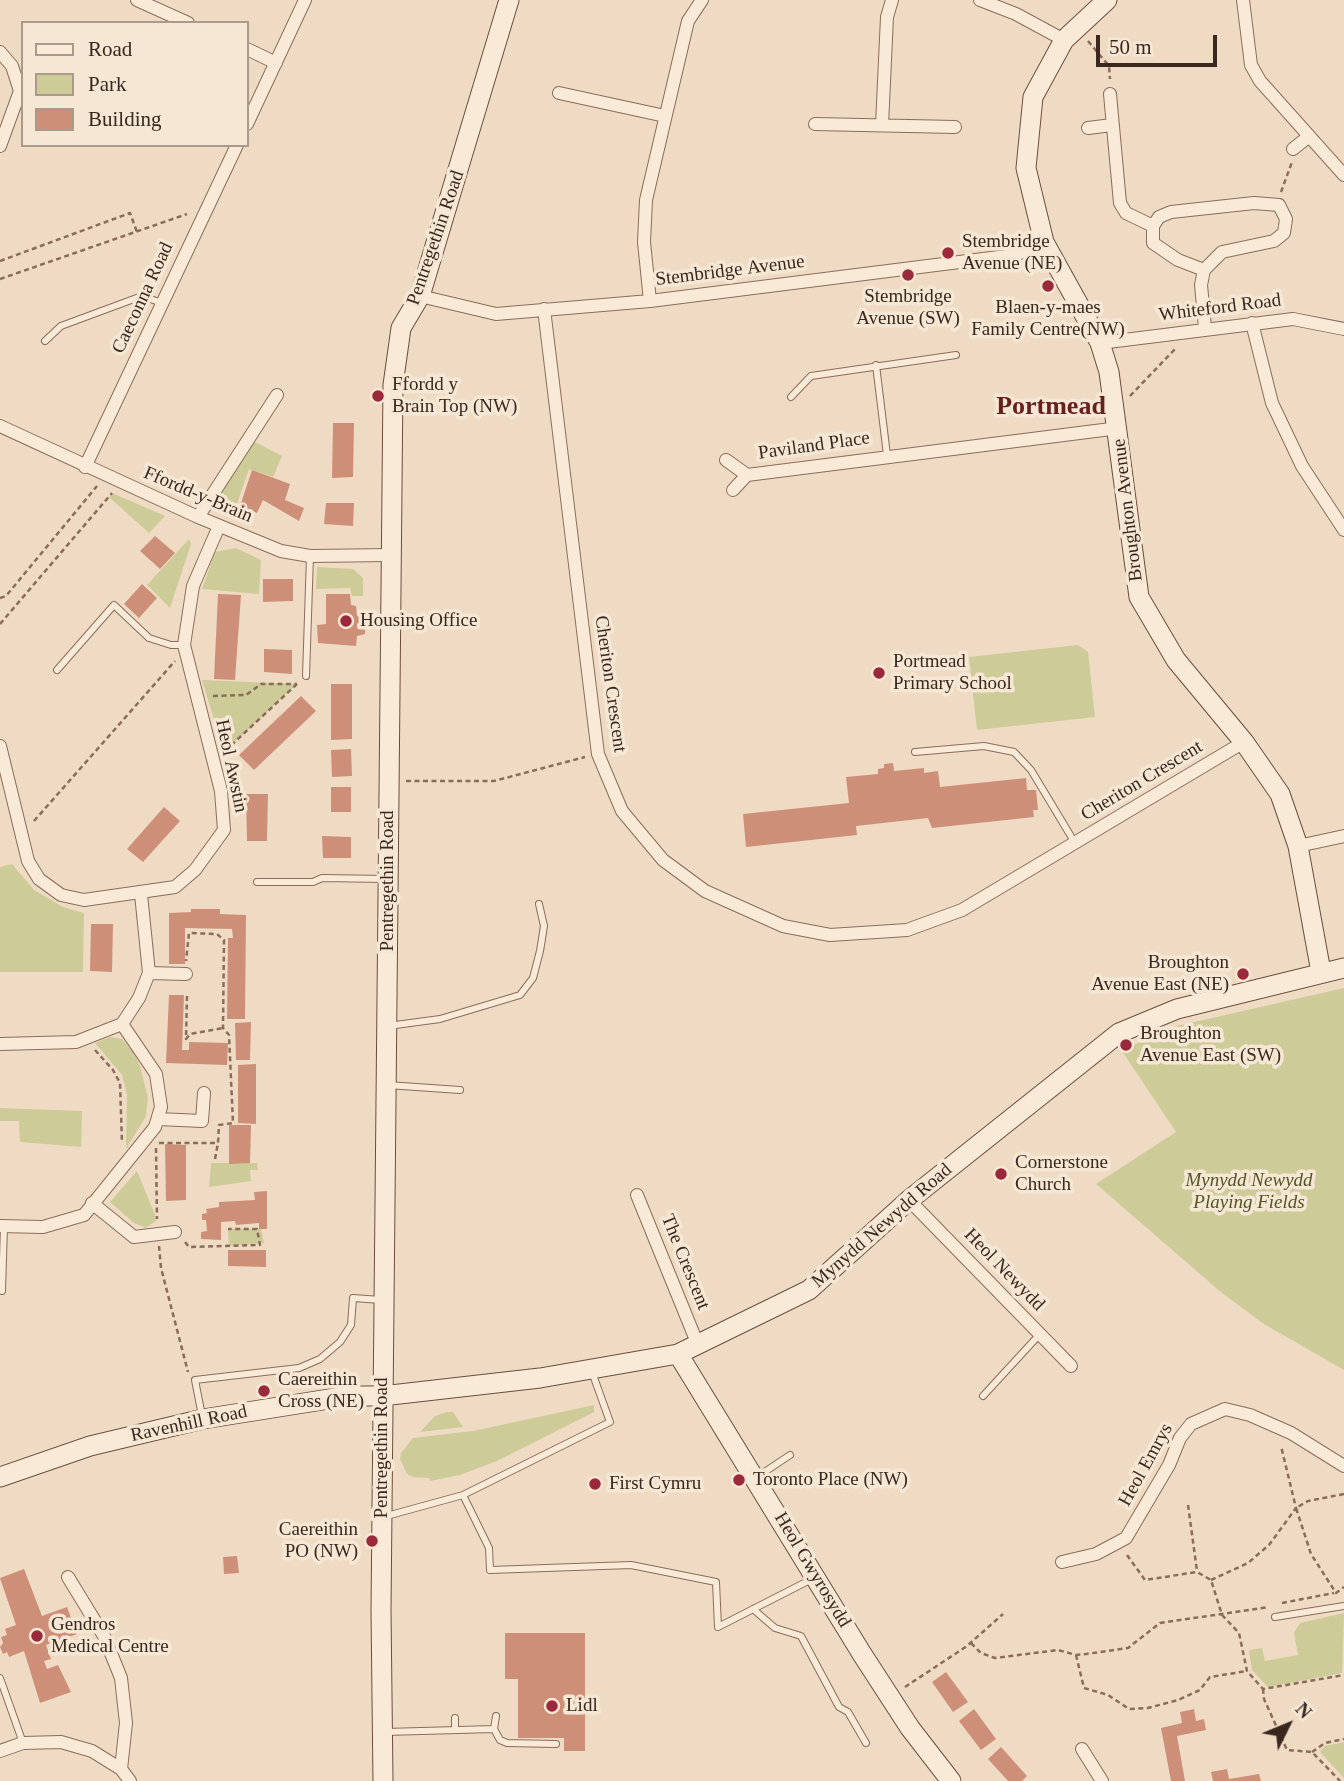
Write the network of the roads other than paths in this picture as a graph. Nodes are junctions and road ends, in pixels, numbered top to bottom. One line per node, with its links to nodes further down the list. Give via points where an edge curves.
1 (137, 0): 9 (street)
2 (306, 0): 13 (street)
3 (509, 0): 31 (street, Pentregethin Road)
4 (892, 0): 19 (street)
5 (980, 0): 10 (street)
6 (1107, 0): 10 (street, Broughton Avenue)
7 (1243, 0): 23 (street, via 1251,65)
8 (695, 2): 16 (street)
9 (184, 21)
10 (1070, 34): 29 (street, Broughton Avenue, via 1033,97 1026,168)
11 (248, 49): 13 (street)
12 (0, 52): 24 (street, via 12,66 20,91)
13 (276, 63): 17 (street)
14 (559, 93): 16 (street)
15 (1110, 94): 20 (street)
16 (665, 116): 32 (street, via 646,200 643,242)
17 (248, 122)
18 (815, 124): 19 (street)
19 (881, 125): 21 (street)
20 (1112, 125): 22 (street); 28 (street, via 1119,203 1126,213)
21 (955, 127)
22 (1088, 128)
23 (1308, 137): 26 (street); 27 (street)
24 (0, 146)
25 (236, 147): 33 (street, Caeconna Road)
26 (1293, 149)
27 (1344, 175)
28 (1153, 226): 30 (street, via 1153,243); 30 (street, via 1171,212 1276,205 1286,219 1284,233 1274,241 1222,252)
29 (1044, 242): 32 (street, Stembridge Avenue, via 1015,255); 39 (street, Broughton Avenue)
30 (1204, 270): 36 (street)
31 (420, 296): 34 (street, Stembridge Avenue, via 496,314); 54 (street, Pentregethin Road, via 401,328 393,385)
32 (650, 300): 34 (street, Stembridge Avenue)
33 (162, 303): 38 (lane, via 142,296 61,326); 48 (street, Caeconna Road)
34 (544, 309): 65 (street, Cheriton Crescent, via 598,754 622,811 663,860 705,891 753,915 830,935 908,930 962,910)
35 (1252, 323): 36 (street, Whiteford Road); 37 (street, Whiteford Road, via 1293,319); 53 (street, via 1272,403 1302,466)
36 (1205, 328): 39 (street, Whiteford Road)
37 (1344, 329)
38 (45, 341)
39 (1100, 343): 45 (street, Broughton Avenue)
40 (956, 355): 41 (lane)
41 (876, 365): 43 (lane, via 811,376); 46 (lane, Paviland Place)
42 (277, 395): 51 (street)
43 (792, 397)
44 (0, 426): 48 (street, Ffordd-y-Brain)
45 (1119, 428): 46 (street, Paviland Place); 59 (street, Broughton Avenue, via 1139,597 1176,660)
46 (887, 455): 49 (street, Paviland Place)
47 (726, 460): 49 (street, Paviland Place)
48 (85, 467): 51 (street, Ffordd-y-Brain)
49 (747, 475): 50 (street, Paviland Place)
50 (733, 490)
51 (198, 517): 52 (street, Ffordd-y-Brain)
52 (219, 526): 55 (street, Ffordd-y-Brain, via 281,551); 56 (street, Heol Awstin, via 193,586)
53 (1344, 530)
54 (391, 555): 55 (street, Ffordd-y-Brain); 67 (street, Pentregethin Road)
55 (310, 556): 58 (lane)
56 (184, 648): 57 (lane, via 149,638 114,605); 69 (street, Heol Awstin, via 221,791 224,830 195,870 175,887)
57 (57, 670)
58 (306, 676)
59 (1244, 742): 65 (street, Cheriton Crescent); 66 (street, Broughton Avenue, via 1280,794)
60 (0, 746): 62 (street, Heol Awstin)
61 (915, 752): 65 (lane, via 984,746 1014,752 1031,770)
62 (9, 786): 63 (street); 69 (street, Heol Awstin, via 28,861 39,879 61,895 84,900)
63 (0, 796)
64 (1344, 836): 66 (street)
65 (1075, 843)
66 (1298, 846): 73 (street, Broughton Avenue)
67 (387, 879): 68 (lane); 76 (street, Pentregethin Road)
68 (257, 882)
69 (141, 894): 74 (street)
70 (539, 904): 76 (lane, via 544,926 540,951 533,978 520,995 440,1019)
71 (186, 968): 74 (street)
72 (1344, 968): 73 (street, Mynydd Newydd Road)
73 (1321, 972): 83 (street, Mynydd Newydd Road, via 1177,1009 1119,1033)
74 (149, 973): 75 (street)
75 (122, 1024): 77 (street, via 88,1039 51,1045); 81 (street, via 156,1074 161,1107)
76 (387, 1026): 78 (street, Pentregethin Road)
77 (0, 1044)
78 (386, 1085): 79 (lane); 88 (street, Pentregethin Road)
79 (460, 1090)
80 (204, 1093): 81 (street, via 202,1121)
81 (157, 1123): 84 (street)
82 (637, 1195): 90 (street, The Crescent)
83 (909, 1200): 89 (street, Heol Newydd); 90 (street, Mynydd Newydd Road, via 809,1290)
84 (92, 1203): 85 (street, via 84,1215 43,1227); 86 (street, via 134,1237)
85 (2, 1226): 87 (lane)
86 (175, 1232)
87 (2, 1291)
88 (383, 1300): 94 (street, Pentregethin Road); 96 (lane, via 353,1298 351,1325 340,1342 320,1359 299,1368 195,1380)
89 (1040, 1334): 92 (street, Heol Newydd); 95 (lane)
90 (698, 1345): 91 (street, Mynydd Newydd Road)
91 (678, 1354): 93 (street, Mynydd Newydd Road); 100 (street, Heol Gwyrosydd)
92 (1071, 1366)
93 (591, 1369): 94 (street, Mynydd Newydd Road); 101 (lane, via 610,1422)
94 (382, 1396): 96 (street, Ravenhill Road, via 348,1396); 102 (street, Pentregethin Road)
95 (983, 1396)
96 (203, 1419): 99 (street, Ravenhill Road, via 90,1446)
97 (790, 1455): 100 (lane)
98 (1344, 1466): 103 (street, Heol Emrys, via 1288,1431 1225,1409 1191,1424 1180,1438 1126,1538 1096,1554)
99 (0, 1478)
100 (756, 1478): 105 (street, Heol Gwyrosydd)
101 (463, 1495): 102 (lane); 107 (lane, via 489,1548 490,1570 631,1565 716,1582 718,1627)
102 (382, 1518): 114 (street, Pentregethin Road)
103 (1062, 1562)
104 (68, 1577): 120 (street, via 104,1636 121,1678 126,1723)
105 (817, 1577): 107 (lane); 123 (street, Heol Gwyrosydd, via 890,1697)
106 (1344, 1606): 108 (lane)
107 (753, 1609): 115 (lane, via 775,1629 801,1636 839,1707 848,1712)
108 (1275, 1617)
109 (0, 1678): 116 (lane)
110 (496, 1716): 112 (lane)
111 (455, 1718): 113 (lane)
112 (494, 1729): 113 (lane); 117 (lane, via 507,1743)
113 (455, 1730): 114 (lane)
114 (383, 1732): 122 (street, Pentregethin Road)
115 (866, 1743)
116 (23, 1744): 119 (street); 120 (street, via 61,1742 92,1751)
117 (556, 1744)
118 (1082, 1749): 124 (street)
119 (0, 1751)
120 (121, 1769): 121 (street)
121 (130, 1781)
122 (383, 1781)
123 (951, 1781)
124 (1102, 1781)

